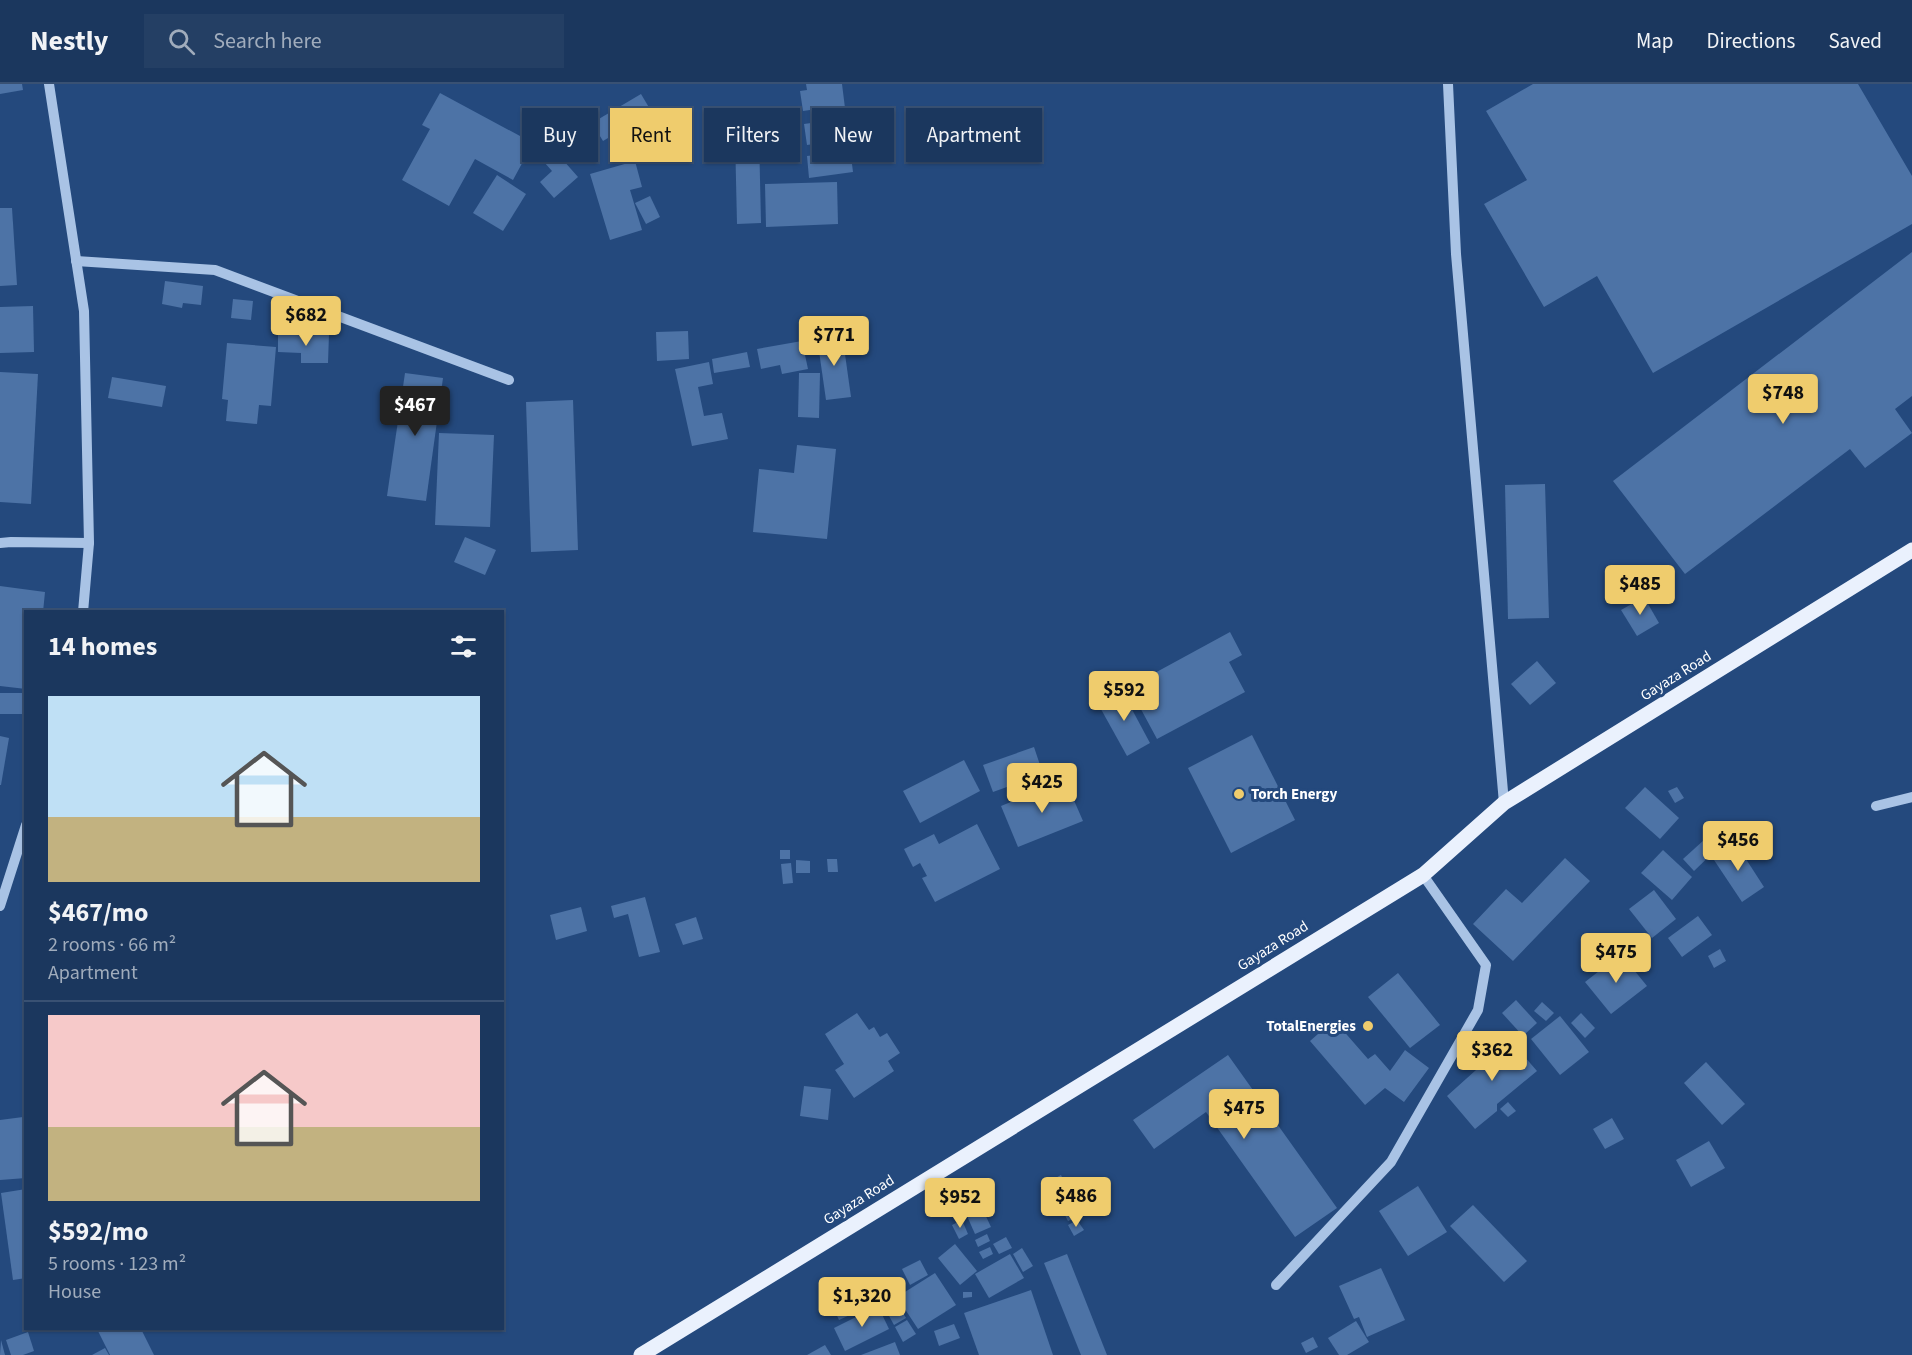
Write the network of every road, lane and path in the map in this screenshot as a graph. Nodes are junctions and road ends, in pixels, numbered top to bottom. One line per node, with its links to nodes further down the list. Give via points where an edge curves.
1 (49, 84): 3 (street)
2 (1448, 84): 10 (street, via 1456,254)
3 (76, 261): 4 (street, via 215,270); 6 (street, via 84,311)
4 (509, 380)
5 (0, 543): 6 (street)
6 (88, 543): 8 (street)
7 (1912, 550): 10 (main road, Gayaza Road)
8 (83, 610)
9 (1912, 797): 11 (street)
10 (1504, 803): 13 (main road, Gayaza Road)
11 (1876, 806)
12 (24, 831): 14 (street)
13 (1423, 875): 15 (street, via 1486,965 1478,1010 1391,1162); 16 (main road, Gayaza Road)
14 (0, 906)
15 (1276, 1285)
16 (641, 1355)

